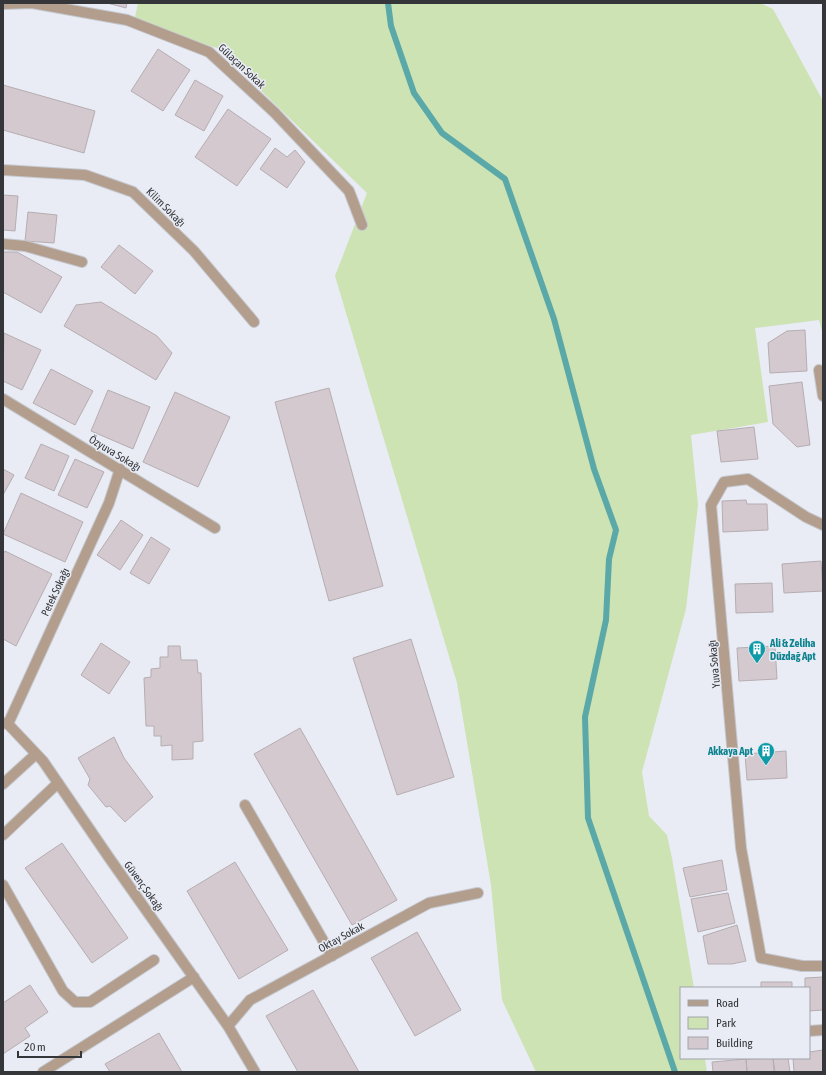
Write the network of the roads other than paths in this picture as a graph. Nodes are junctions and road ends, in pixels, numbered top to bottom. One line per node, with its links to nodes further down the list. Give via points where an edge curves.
1 (3, 4): 3 (street, Gülaçan Sokak, via 32,3 127,20 209,52 274,112 349,191)
2 (3, 170): 6 (street, Kilim Sokağı, via 85,175 133,192 194,252)
3 (362, 225)
4 (3, 244): 5 (street, via 25,246)
5 (82, 262)
6 (254, 322)
7 (819, 370): 8 (street)
8 (823, 396)
9 (3, 399): 10 (street, Özyuva Sokağı)
10 (120, 469): 12 (street, Özyuva Sokağı); 13 (street, Petek Sokağı, via 109,503)
11 (823, 525): 23 (street, Yuva Sokağı, via 806,517 748,479 724,482 711,506 741,848 761,958 802,966)
12 (215, 528)
13 (6, 724): 14 (street, Güvenç Sokağı)
14 (36, 754): 15 (street); 16 (street, Güvenç Sokağı)
15 (3, 784)
16 (58, 784): 18 (street); 24 (street, Güvenç Sokağı)
17 (245, 805): 21 (street)
18 (3, 835)
19 (3, 885): 22 (street, via 63,991 75,1002 90,1002)
20 (478, 893): 21 (street, Oktay Sokak, via 429,903)
21 (332, 956): 25 (street, Oktay Sokak, via 250,1000)
22 (154, 960)
23 (823, 966)
24 (194, 977): 25 (street, Güvenç Sokağı); 28 (street)
25 (228, 1026): 29 (street, Güvenç Sokağı)
26 (823, 1030): 27 (street)
27 (810, 1031)
28 (42, 1072)
29 (255, 1072)

